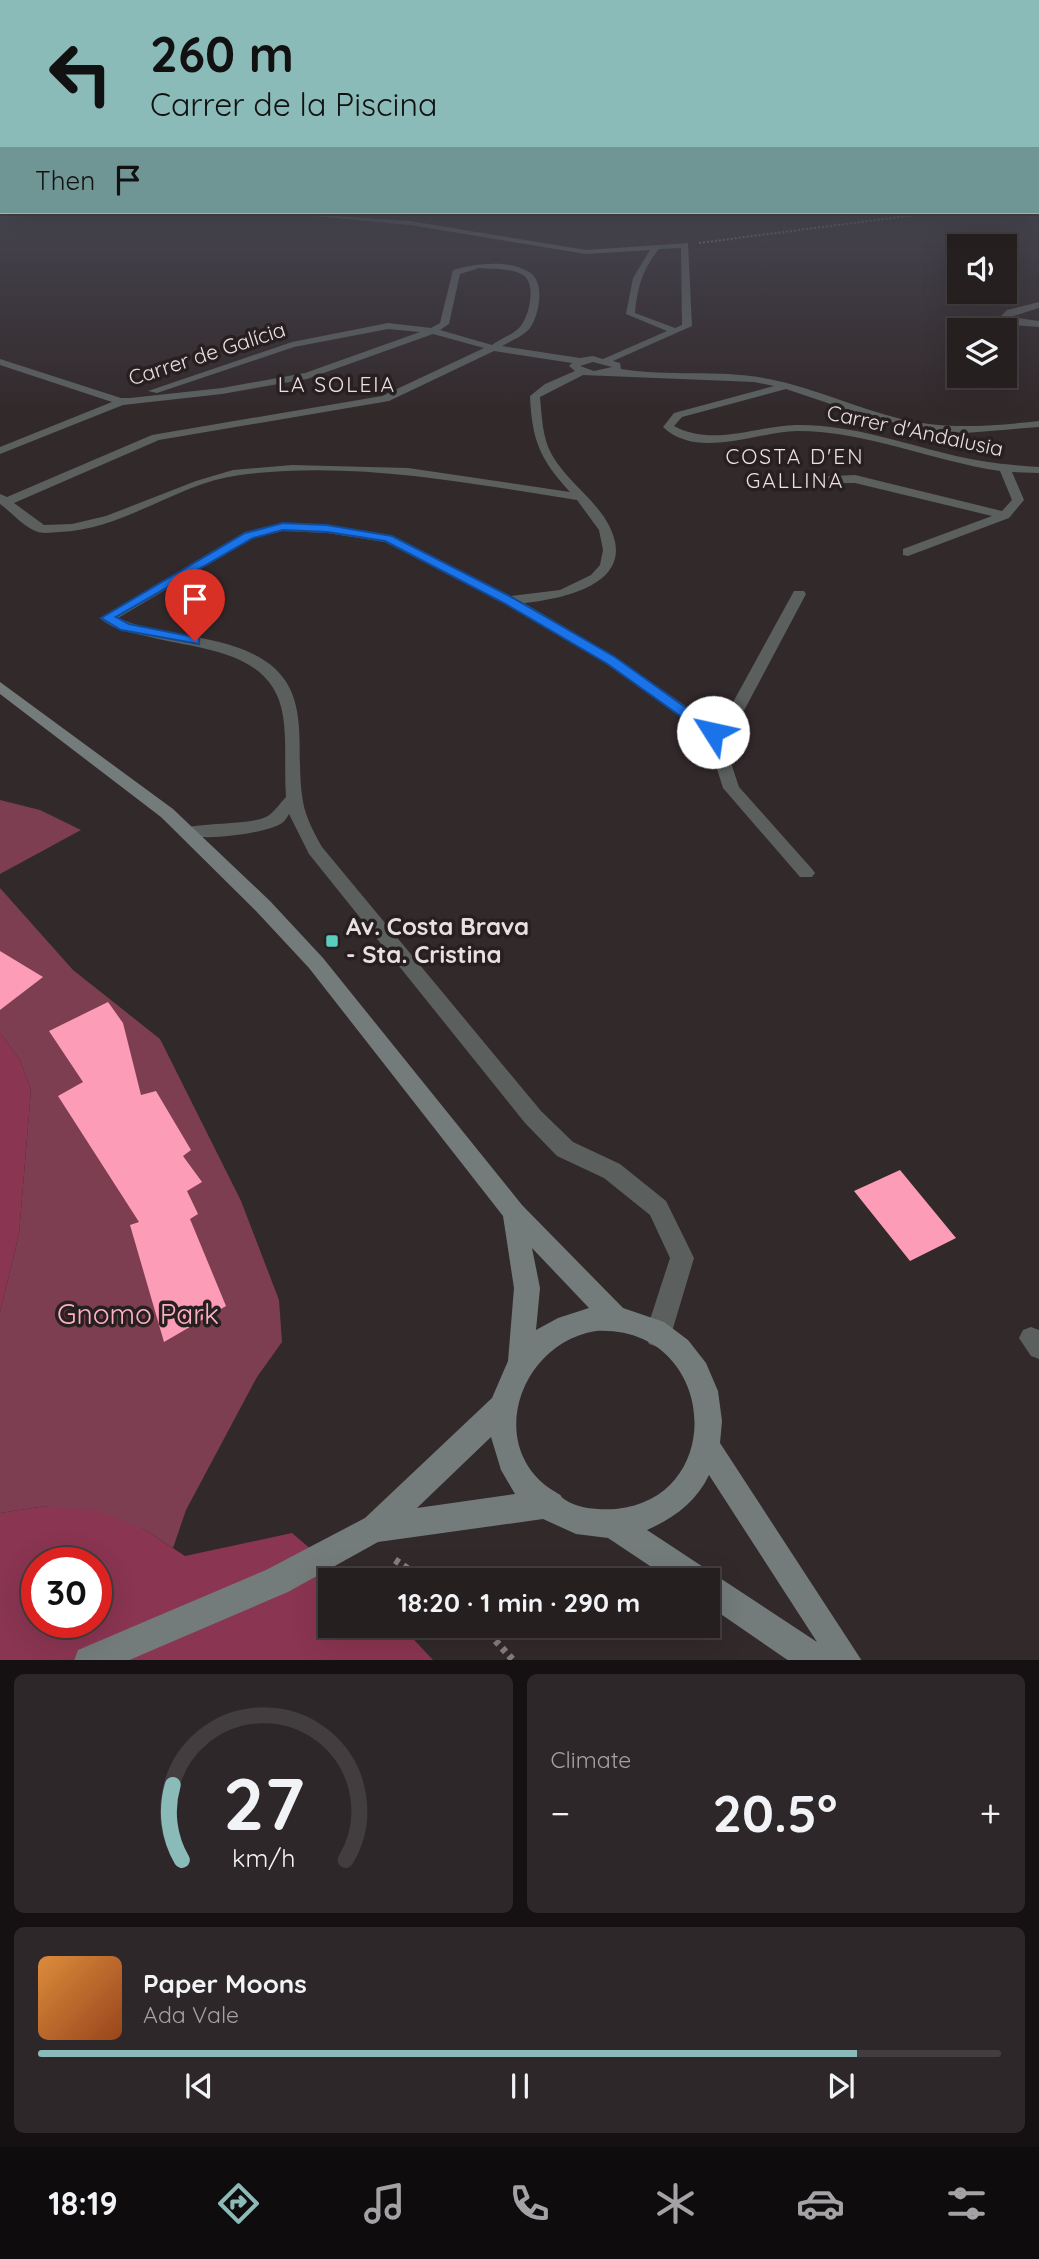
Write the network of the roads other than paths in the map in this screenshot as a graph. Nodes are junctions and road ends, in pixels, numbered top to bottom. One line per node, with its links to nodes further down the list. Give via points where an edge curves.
1 (649, 256): 6 (street, via 632,284 630,314)
2 (685, 256): 6 (street, via 687,326)
3 (1039, 305): 4 (street, via 1004,317)
4 (1039, 324)
5 (433, 331): 7 (street, Carrer de Galícia); 7 (street, via 444,324 456,272 479,266 527,274 535,303 526,328); 13 (street, via 307,376); 13 (street, Carrer de Galícia, via 388,326 339,334)
6 (675, 331): 8 (street)
7 (493, 348): 10 (street, Carrer de Galícia); 20 (street, via 385,399 156,437)
8 (607, 360): 10 (street); 11 (street, via 617,365)
9 (0, 362): 13 (street)
10 (580, 366): 11 (street, via 599,374); 19 (street, via 535,396 541,443)
11 (615, 370): 12 (street, via 658,377 729,375)
12 (786, 386): 14 (street, via 922,426 973,429); 17 (street, Carrer d'Andalusia, via 678,415 668,427 680,436 701,440 797,428 835,432)
13 (122, 401): 15 (street, Carrer de Galícia)
14 (1039, 424)
15 (0, 451)
16 (1039, 470): 17 (street, Carrer d'Andalusia)
17 (1006, 471): 21 (street, via 1018,500)
18 (814, 479): 21 (street, via 855,480)
19 (581, 496): 20 (street, via 408,471 292,468 237,472 200,482 110,519 72,528 41,529); 24 (street, via 605,530 610,550 604,572 586,587 539,599)
20 (3, 500)
21 (1005, 515): 22 (street)
22 (908, 552)
23 (799, 594): 26 (street, via 732,718)
24 (509, 600): 26 (street, via 610,660); 27 (street, via 388,538 283,527 249,535 107,618 125,628 195,641 247,657 274,674 291,702)
25 (0, 687): 28 (main road)
26 (713, 732): 29 (street, via 731,788)
27 (294, 798): 28 (street, via 275,820 240,830); 32 (street, via 300,827 315,850 533,1117 565,1149 612,1171 658,1208 682,1258)
28 (188, 831): 30 (main road, via 316,963)
29 (806, 873)
30 (514, 1212): 31 (main road); 33 (main road, via 527,1288)
31 (617, 1319): 32 (main road); 33 (main road, via 589,1318 562,1325 539,1339)
32 (658, 1335): 35 (main road, via 678,1351 699,1382 708,1420)
33 (520, 1359): 34 (main road)
34 (503, 1407): 36 (main road, via 511,1455 530,1487); 38 (main road)
35 (706, 1447): 37 (main road, via 696,1474 677,1498 643,1519); 43 (main road)
36 (550, 1504): 37 (main road, via 590,1522); 38 (main road)
37 (613, 1524): 39 (main road)
38 (375, 1528): 41 (main road, via 277,1581)
39 (679, 1568)
40 (720, 1595): 42 (main road)
41 (91, 1660)
42 (816, 1660)
43 (846, 1660)

